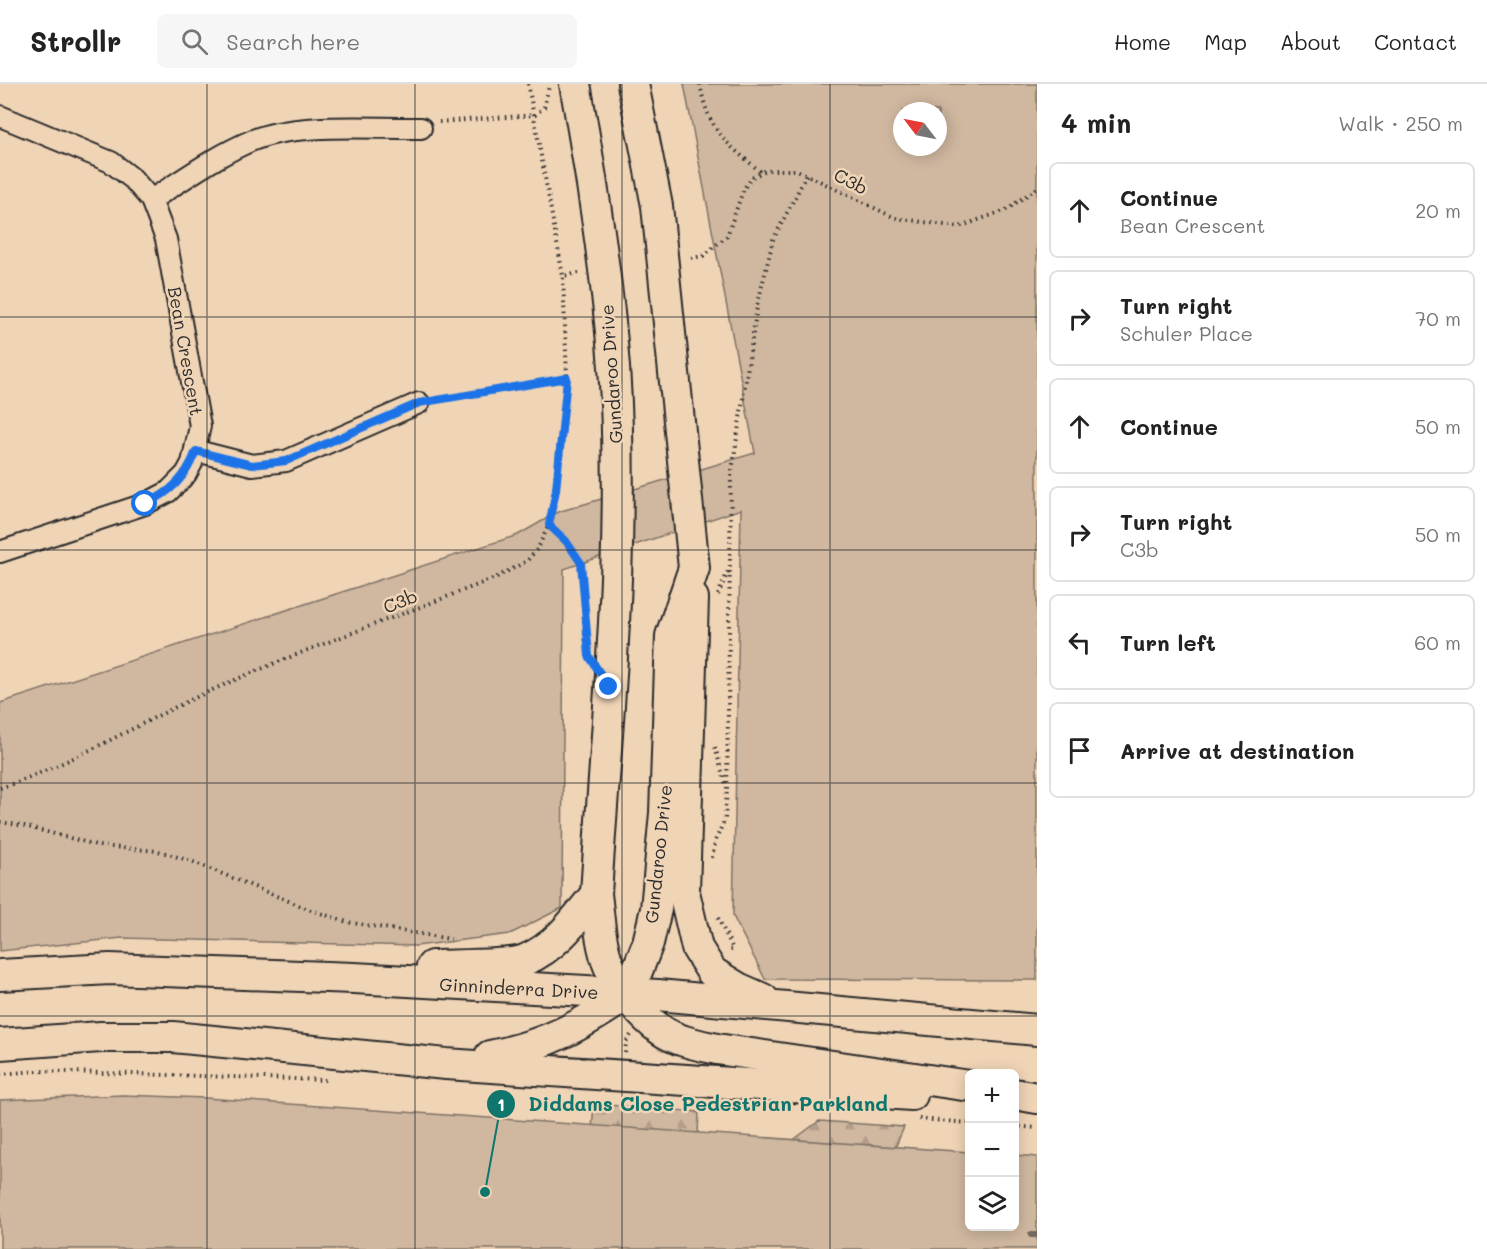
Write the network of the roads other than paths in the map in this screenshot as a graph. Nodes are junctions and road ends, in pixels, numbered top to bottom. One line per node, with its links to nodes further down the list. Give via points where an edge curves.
1 (575, 84): 10 (main road, Gundaroo Drive, via 594,191 611,343 617,468 616,580)
2 (633, 84): 9 (main road, Gundaroo Drive, via 657,206)
3 (0, 116): 5 (street, Bean Crescent, via 111,162 133,178)
4 (421, 128): 5 (street, via 291,130 255,139)
5 (151, 200): 7 (street, Bean Crescent, via 166,239 197,402 200,426)
6 (419, 403): 7 (street, via 286,461 252,465)
7 (196, 451): 8 (street, Bean Crescent, via 186,474 157,499)
8 (0, 552)
9 (694, 568): 13 (main road, Gundaroo Drive, via 671,636 665,813 656,909 648,943); 14 (main road, via 684,892 689,919 697,948 712,972)
10 (596, 894): 12 (main road, via 572,925 548,947 523,961 420,967); 13 (main road, Gundaroo Drive, via 609,966)
11 (0, 975): 12 (main road, Ginninderra Drive, via 110,969)
12 (354, 978): 13 (main road, Ginninderra Drive)
13 (628, 994): 14 (main road, Ginninderra Drive); 17 (main road, via 588,1021 527,1049); 18 (main road, via 662,1031 688,1042)
14 (784, 1008): 15 (main road, Ginninderra Drive)
15 (1037, 1030)
16 (0, 1044): 17 (main road, via 173,1037)
17 (446, 1064): 20 (main road)
18 (965, 1085)
19 (1019, 1095): 21 (main road)
20 (965, 1098)
21 (1037, 1098)
22 (1019, 1101): 23 (main road)
23 (1037, 1103)

